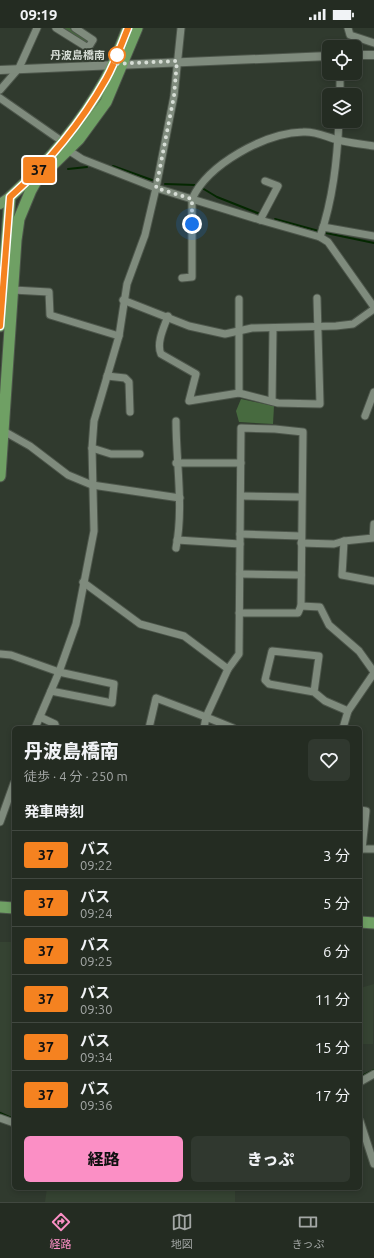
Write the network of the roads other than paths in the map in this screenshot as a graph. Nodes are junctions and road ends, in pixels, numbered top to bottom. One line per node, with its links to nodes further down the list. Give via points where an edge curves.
1 (37, 28): 14 (street)
2 (56, 28): 3 (street, via 88,48 93,40)
3 (75, 28)
4 (128, 28): 13 (highway)
5 (137, 28): 13 (highway)
6 (181, 28): 12 (street)
7 (348, 28): 8 (street, via 350,36)
8 (374, 42)
9 (362, 55): 10 (street)
10 (374, 55)
11 (322, 56): 12 (street)
12 (177, 61): 13 (street); 24 (street, via 174,96)
13 (118, 64): 14 (street); 20 (highway)
14 (19, 68): 15 (street); 16 (street)
15 (0, 70)
16 (0, 90)
17 (0, 98): 20 (street)
18 (339, 128): 19 (street)
19 (338, 140): 21 (street); 26 (street, via 303,132 277,135 233,157 213,173); 30 (street, via 336,172)
20 (66, 146): 22 (highway); 24 (street, via 82,158); 25 (highway)
21 (374, 146)
22 (36, 181): 25 (highway); 35 (highway, via 19,219)
23 (265, 182): 28 (street, via 278,186)
24 (156, 188): 26 (street); 39 (street, via 145,235)
25 (10, 197): 27 (main road); 33 (highway)
26 (192, 199): 28 (street); 34 (street, via 192,277)
27 (0, 204)
28 (260, 220): 32 (street)
29 (0, 228): 33 (highway)
30 (323, 228): 31 (street); 32 (street)
31 (374, 236)
32 (320, 237): 40 (street, via 328,242)
33 (7, 240): 37 (highway)
34 (182, 278)
35 (12, 290): 46 (street, via 48,292 50,315); 54 (highway)
36 (318, 298): 43 (street)
37 (1, 299): 42 (highway)
38 (239, 299): 45 (street)
39 (123, 300): 41 (street); 46 (street)
40 (374, 308): 43 (street, via 352,324)
41 (168, 316): 45 (street, via 189,326 218,334); 49 (street, via 159,350 161,354 196,374 189,401)
42 (0, 326)
43 (318, 327): 44 (street); 50 (street, via 320,404)
44 (273, 328): 45 (street); 50 (street)
45 (239, 330): 49 (street)
46 (119, 336): 47 (street)
47 (107, 376): 51 (street, via 125,378 129,382); 55 (street, via 94,421)
48 (374, 392): 52 (street)
49 (239, 393): 50 (street)
50 (272, 401)
51 (130, 412)
52 (365, 416)
53 (176, 421): 57 (street)
54 (2, 430): 59 (highway); 60 (street, via 30,446 68,475)
55 (92, 448): 56 (street, via 111,454); 60 (street)
56 (140, 454)
57 (176, 463): 58 (street); 62 (street)
58 (241, 463): 61 (street); 63 (street, via 241,428 275,428 303,432)
59 (0, 476)
60 (92, 485): 62 (street); 72 (street, via 94,532)
61 (241, 496): 63 (street); 65 (street)
62 (180, 498): 68 (street, via 176,544)
63 (302, 498): 66 (street)
64 (374, 524): 67 (street, via 373,538)
65 (240, 534): 66 (street); 68 (street)
66 (301, 540): 67 (street, via 334,544); 70 (street)
67 (344, 541): 71 (street, via 342,575)
68 (240, 544): 69 (street)
69 (240, 574): 70 (street); 74 (street)
70 (301, 575): 73 (street)
71 (374, 581)
72 (83, 582): 76 (street, via 140,624 184,636); 77 (street, via 76,624)
73 (301, 606): 74 (street, via 298,613); 78 (street, via 320,607 328,625 359,651)
74 (240, 613): 76 (street, via 240,654)
75 (0, 654): 77 (street, via 10,654)
76 (228, 669): 83 (street)
77 (59, 672): 79 (street); 79 (street, via 114,684 112,703)
78 (374, 673): 81 (street)
79 (51, 691): 82 (street)
80 (314, 692): 80 (street, via 319,656 272,651 265,680 269,684); 81 (street, via 324,701)
81 (348, 711): 89 (street)
82 (40, 717): 84 (street); 85 (street)
83 (206, 717): 86 (street, via 156,698); 87 (street); 88 (street)
84 (37, 726)
85 (56, 726)
86 (149, 726)
87 (204, 726)
88 (228, 726)
89 (344, 726)
90 (12, 789): 93 (street)
91 (363, 810): 92 (street); 94 (street)
92 (374, 812)
93 (0, 822)
94 (362, 830)
95 (362, 849): 96 (street)
96 (374, 849)
97 (0, 907): 98 (highway)
98 (12, 908)
99 (362, 922): 100 (highway)
100 (374, 923)
101 (374, 1074): 102 (street)
102 (362, 1081)
103 (0, 1118): 104 (street)
104 (12, 1122)
105 (362, 1127): 106 (street)
106 (374, 1164)

